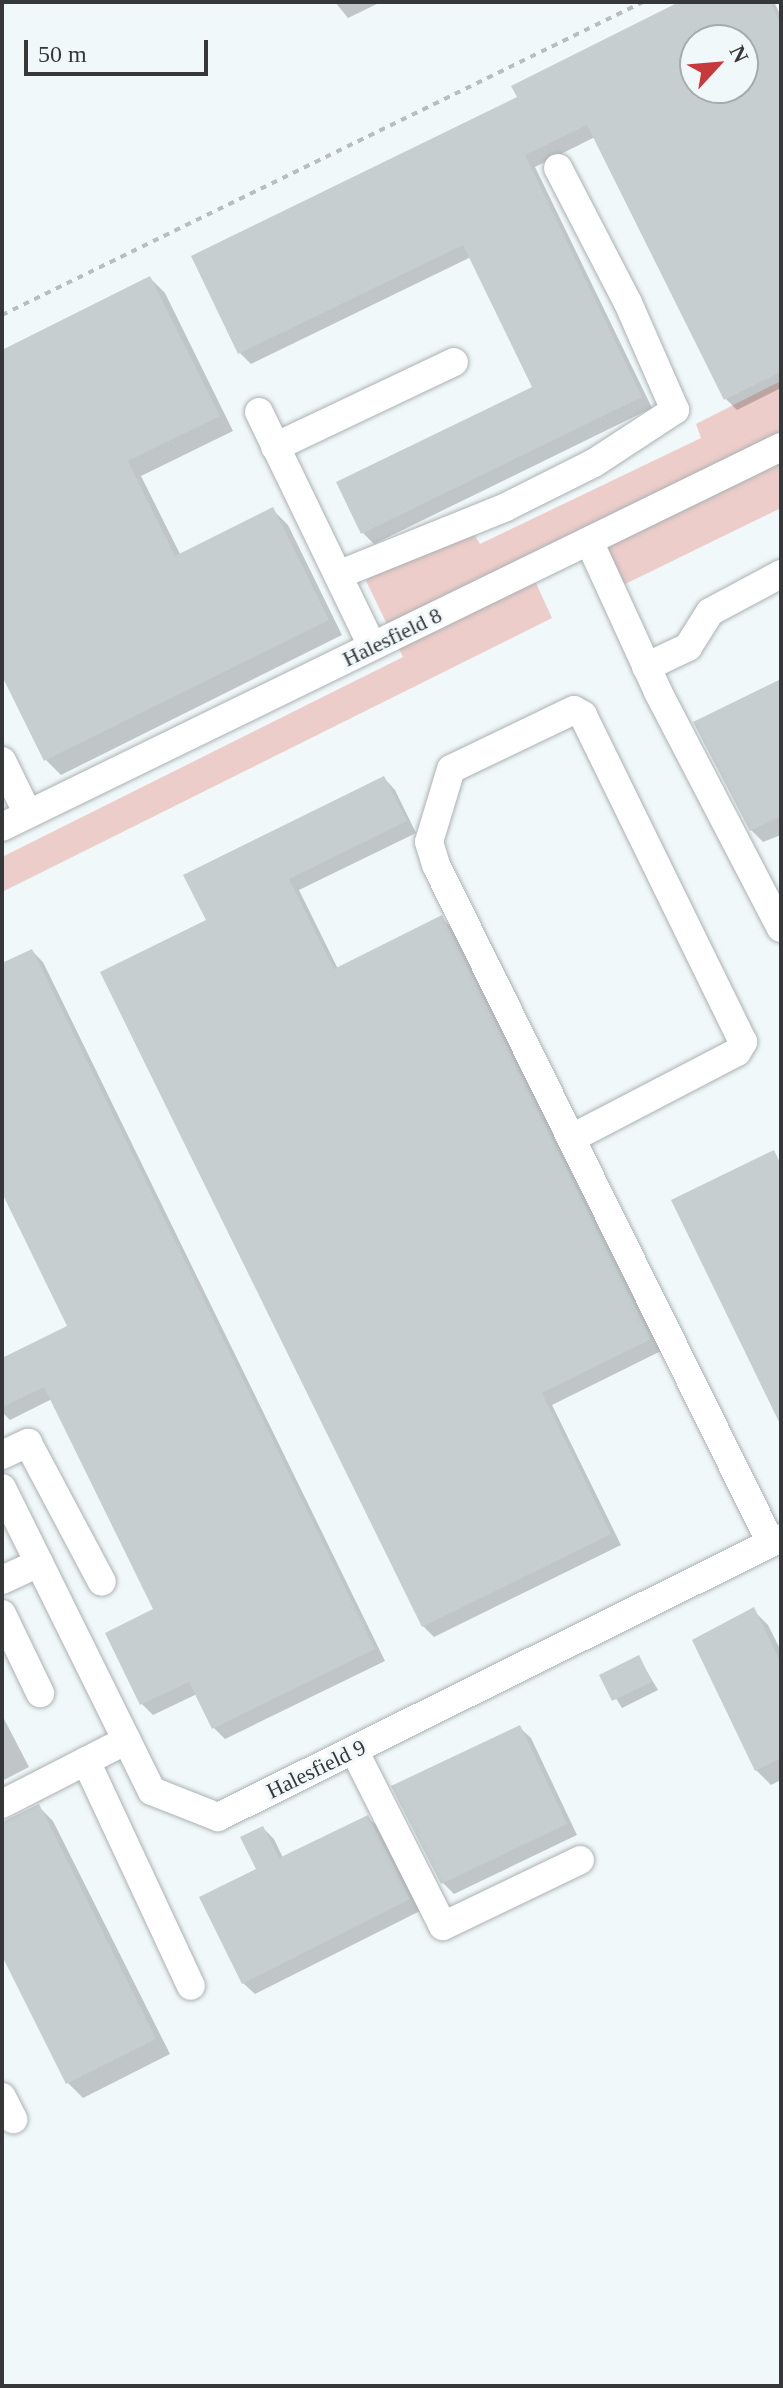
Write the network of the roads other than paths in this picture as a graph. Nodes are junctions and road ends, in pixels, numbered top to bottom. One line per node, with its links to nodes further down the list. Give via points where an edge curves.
1 (558, 168): 8 (street, via 628,303 675,410 594,463 506,507)
2 (454, 362): 4 (street)
3 (259, 412): 4 (street)
4 (275, 447): 8 (street)
5 (781, 447): 6 (street, Halesfield 8)
6 (589, 541): 9 (street, Halesfield 8); 10 (street)
7 (781, 574): 10 (street, via 710,612 688,647)
8 (338, 575): 9 (street)
9 (372, 646): 12 (street, Halesfield 8)
10 (646, 667): 14 (street)
11 (2, 761): 12 (street)
12 (28, 814): 13 (street, Halesfield 8)
13 (2, 827)
14 (781, 928)
15 (572, 1138): 15 (street, via 429,842 451,769 574,710 583,715 743,1042 737,1052); 18 (street)
16 (2, 1455): 21 (street, via 28,1443)
17 (2, 1488): 19 (street, Halesfield 9)
18 (776, 1540): 25 (street, Halesfield 9)
19 (39, 1563): 20 (street); 24 (street, Halesfield 9)
20 (2, 1580)
21 (102, 1582)
22 (2, 1614): 23 (street)
23 (40, 1693)
24 (127, 1740): 25 (street, Halesfield 9, via 152,1791 218,1817); 26 (street)
25 (354, 1750): 28 (street, via 443,1926)
26 (86, 1761): 27 (street); 29 (street)
27 (2, 1804)
28 (580, 1860)
29 (191, 1986)

